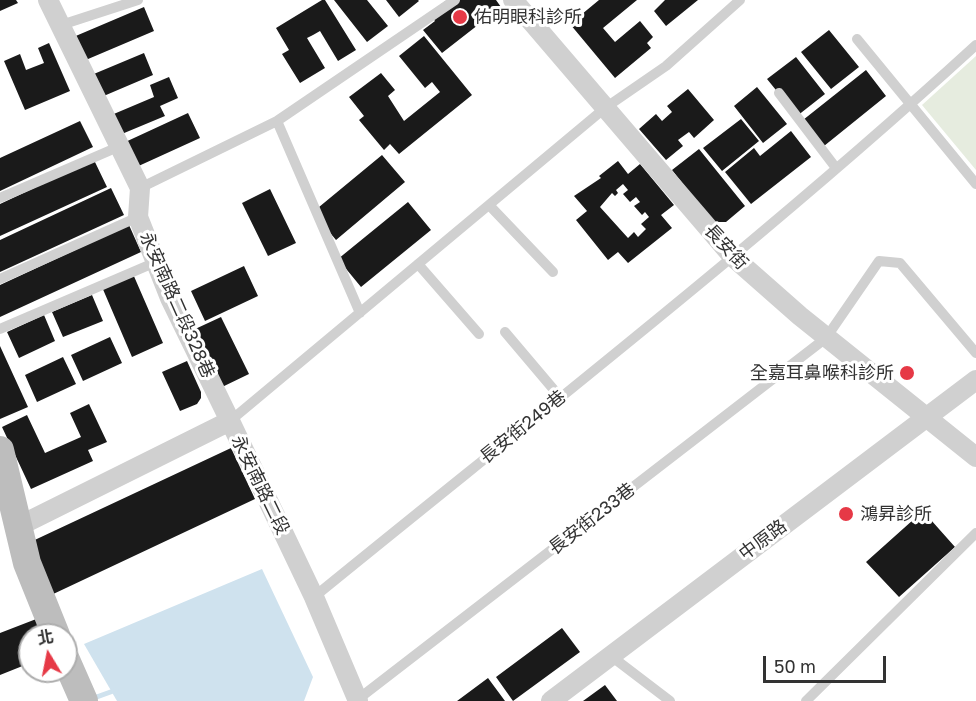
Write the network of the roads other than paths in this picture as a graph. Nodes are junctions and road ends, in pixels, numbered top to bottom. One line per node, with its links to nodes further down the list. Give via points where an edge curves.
1 (48, 0): 6 (street)
2 (138, 0): 6 (lane)
3 (455, 0): 12 (lane)
4 (513, 0): 11 (street, 長安街)
5 (740, 0): 11 (lane, via 666,66)
6 (58, 26): 13 (street)
7 (857, 39): 10 (lane)
8 (975, 47): 10 (lane, 長安街249巷)
9 (779, 93): 14 (lane)
10 (912, 104): 14 (lane, 長安街249巷); 15 (lane)
11 (604, 108): 18 (lane); 20 (street, 長安街)
12 (278, 121): 16 (lane); 25 (lane)
13 (118, 147): 16 (street); 17 (lane)
14 (836, 168): 20 (lane, 長安街249巷)
15 (976, 184)
16 (140, 188): 19 (street, 永安南路二段328巷)
17 (0, 198)
18 (489, 205): 22 (lane); 23 (lane)
19 (138, 217): 21 (street, 永安南路二段328巷); 24 (lane)
20 (732, 257): 29 (street, 長安街); 32 (lane, 長安街249巷)
21 (156, 262): 26 (lane); 34 (street, 永安南路二段328巷)
22 (418, 264): 25 (lane); 28 (lane)
23 (553, 272)
24 (0, 279)
25 (360, 313): 34 (lane)
26 (0, 329)
27 (505, 332): 32 (lane)
28 (479, 334)
29 (826, 338): 30 (lane, 長安街233巷, via 879,261 900,263); 33 (street, 長安街); 44 (lane, 長安街233巷)
30 (976, 353)
31 (976, 380): 33 (street, 中原路)
32 (560, 397): 40 (lane, 長安街249巷)
33 (925, 418): 36 (street, 長安街); 42 (street, 中原路)
34 (230, 421): 38 (street, 永安南路二段); 40 (street, 永安南路二段)
35 (0, 450): 38 (street)
36 (976, 457)
37 (0, 498): 38 (street)
38 (17, 527): 41 (street)
39 (976, 533): 48 (lane)
40 (314, 597): 44 (street, 永安南路二段)
41 (51, 623)
42 (611, 656): 46 (street, 中原路); 47 (lane)
43 (76, 683): 45 (street)
44 (358, 700)
45 (84, 701)
46 (551, 701)
47 (670, 701)
48 (806, 701)

